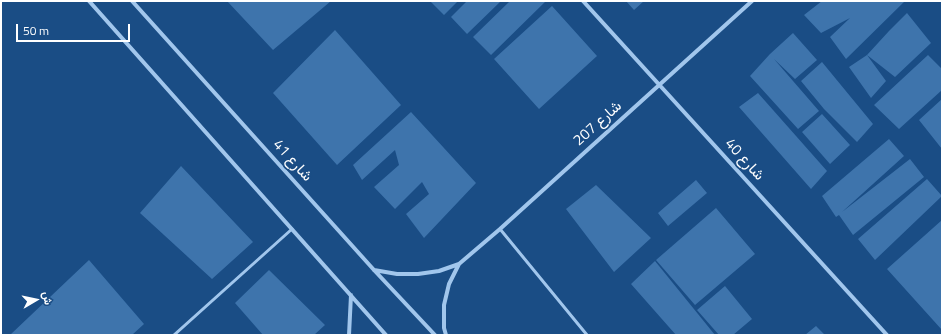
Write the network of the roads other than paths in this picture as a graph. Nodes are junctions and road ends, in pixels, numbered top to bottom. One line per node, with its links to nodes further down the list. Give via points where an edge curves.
1 (89, 1): 6 (street)
2 (132, 1): 9 (street, شارع 41)
3 (583, 1): 5 (street, شارع 40)
4 (752, 1): 5 (street, شارع 207)
5 (659, 84): 7 (street, شارع 207); 17 (street, شارع 40)
6 (292, 228): 10 (street); 11 (lane)
7 (500, 229): 8 (street, شارع 207); 16 (lane)
8 (459, 264): 9 (street, شارع 207, via 439,271 418,274); 15 (street, شارع 207, via 449,284 444,306)
9 (374, 270): 14 (street, شارع 41)
10 (351, 295): 12 (street); 13 (street)
11 (174, 335)
12 (349, 335)
13 (386, 335)
14 (435, 335)
15 (446, 335)
16 (587, 335)
17 (887, 335)

